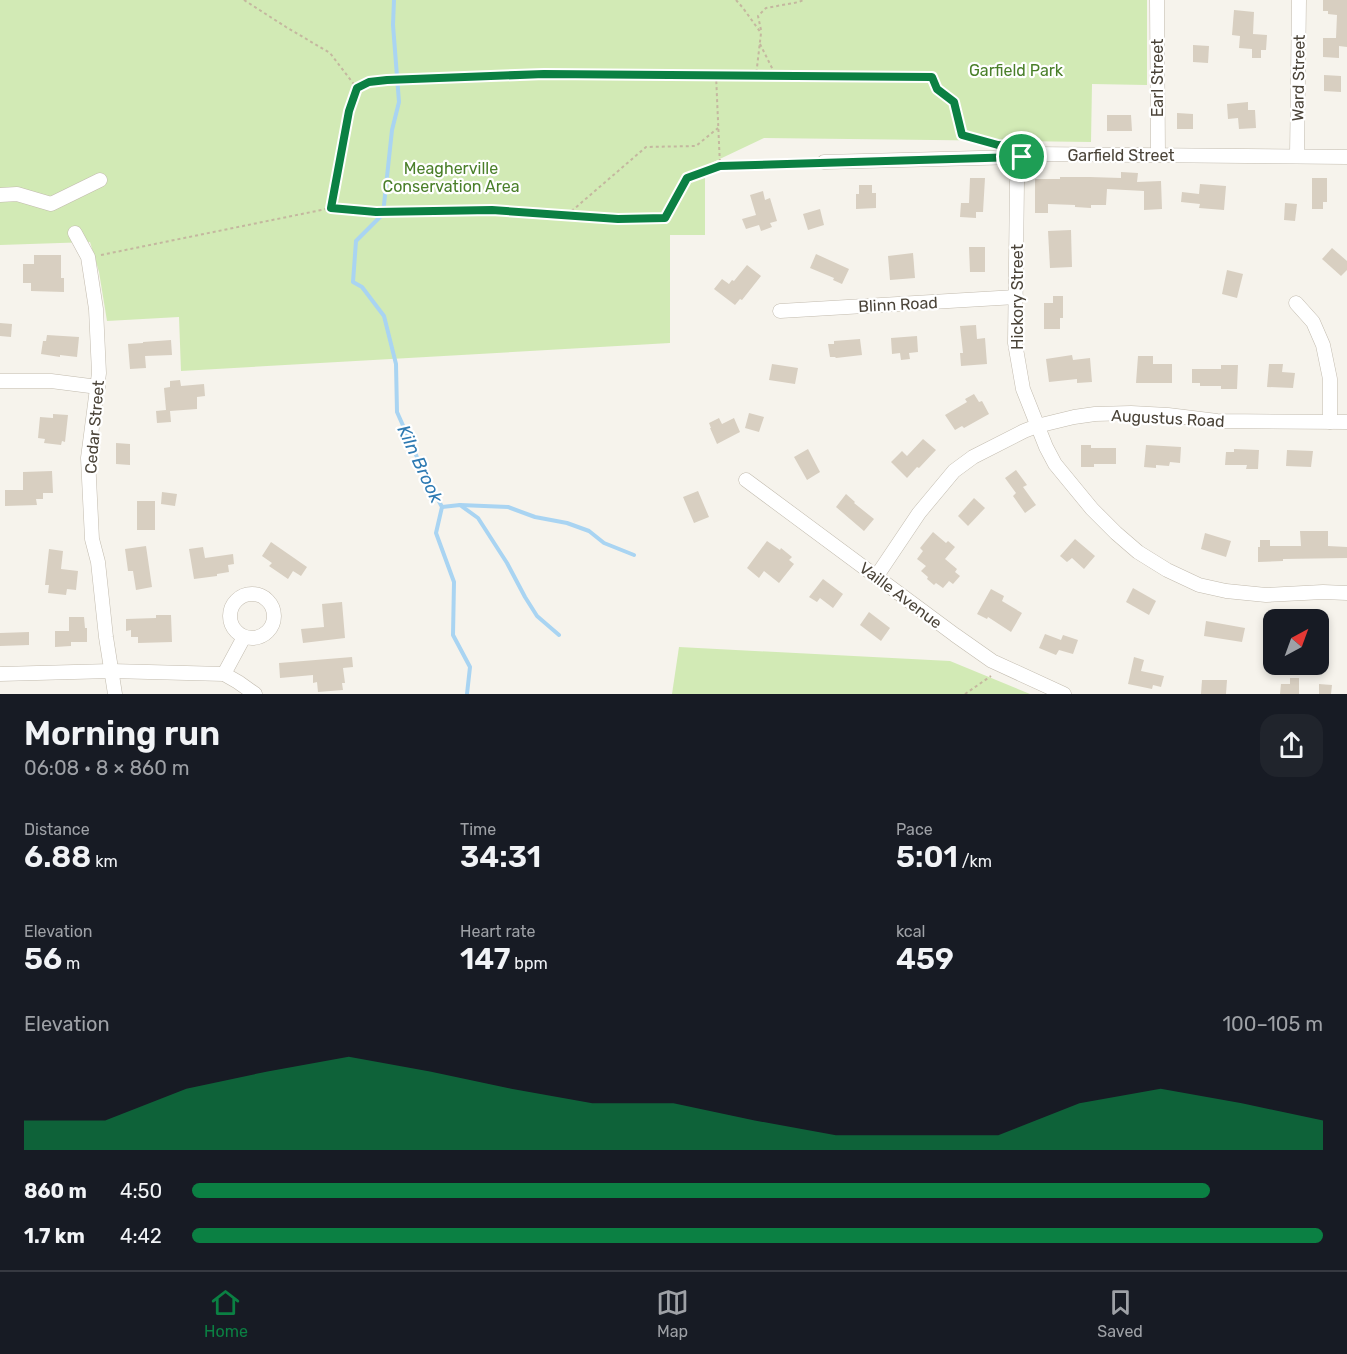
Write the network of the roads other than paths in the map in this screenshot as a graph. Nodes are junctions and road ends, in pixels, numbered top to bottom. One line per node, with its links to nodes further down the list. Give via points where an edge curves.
1 (1157, 0): 3 (street, Earl Street)
2 (1299, 0): 4 (street, Ward Street)
3 (1158, 155): 4 (street, Garfield Street); 5 (street, Garfield Street)
4 (1298, 156): 6 (street, Garfield Street)
5 (1022, 157): 7 (street, Garfield Street); 11 (street, Hickory Street, via 1017,182)
6 (1347, 157)
7 (824, 162)
8 (100, 180): 9 (street, via 51,204 17,194)
9 (0, 195)
10 (75, 233): 15 (street, Cedar Street, via 88,257 96,309)
11 (1016, 297): 13 (street, Blinn Road); 18 (street, Hickory Street, via 1015,343 1023,389)
12 (1296, 303): 16 (street, via 1314,322 1323,345 1330,380)
13 (780, 311)
14 (0, 381): 15 (street, via 51,381)
15 (98, 387): 23 (street, Cedar Street, via 88,458 92,538)
16 (1330, 422): 17 (street, Augustus Road); 18 (street, Augustus Road, via 1217,421 1131,413 1095,414)
17 (1347, 422)
18 (1037, 426): 20 (street, Augustus Road, via 973,457 954,471 919,513); 21 (street, Hickory Street, via 1055,464 1092,509 1138,552 1167,570 1199,585 1226,591)
19 (746, 480): 20 (street, Vaille Avenue)
20 (876, 577): 28 (street, Vaille Avenue, via 992,661)
21 (1347, 593)
22 (244, 636): 25 (street)
23 (111, 671): 24 (street); 25 (street); 26 (street, Cedar Street)
24 (0, 674)
25 (224, 674): 27 (street)
26 (115, 694)
27 (255, 694)
28 (1065, 694)

